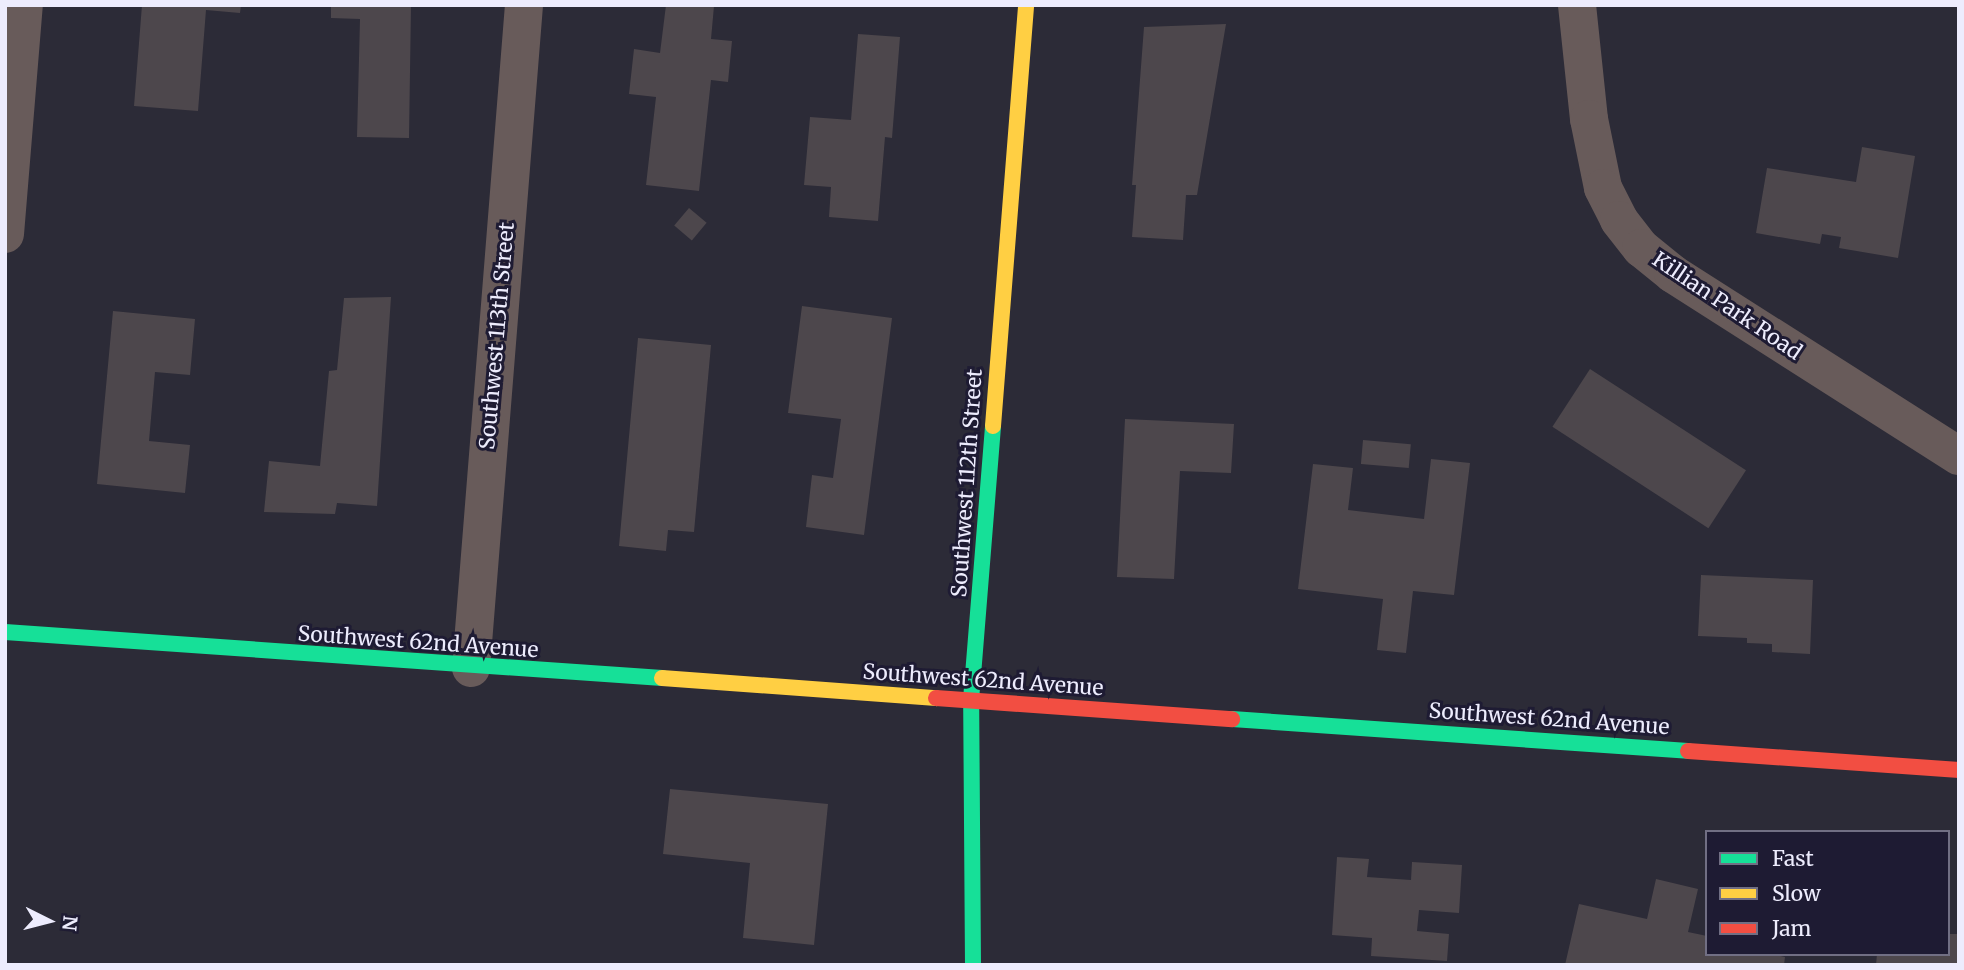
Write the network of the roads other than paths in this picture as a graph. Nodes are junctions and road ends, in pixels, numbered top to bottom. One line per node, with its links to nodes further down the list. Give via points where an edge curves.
1 (24, 5): 5 (street)
2 (524, 5): 8 (street, Southwest 113th Street)
3 (1026, 5): 9 (street, Southwest 112th Street)
4 (1577, 5): 6 (street, Killian Park Road, via 1588,119 1603,188 1641,248 1673,274)
5 (5, 234)
6 (1959, 456)
7 (5, 632): 8 (street, Southwest 62nd Avenue)
8 (471, 668): 9 (street, Southwest 62nd Avenue)
9 (971, 700): 10 (street, Southwest 62nd Avenue); 11 (street, Southwest 112th Street)
10 (1959, 770)
11 (973, 965)

